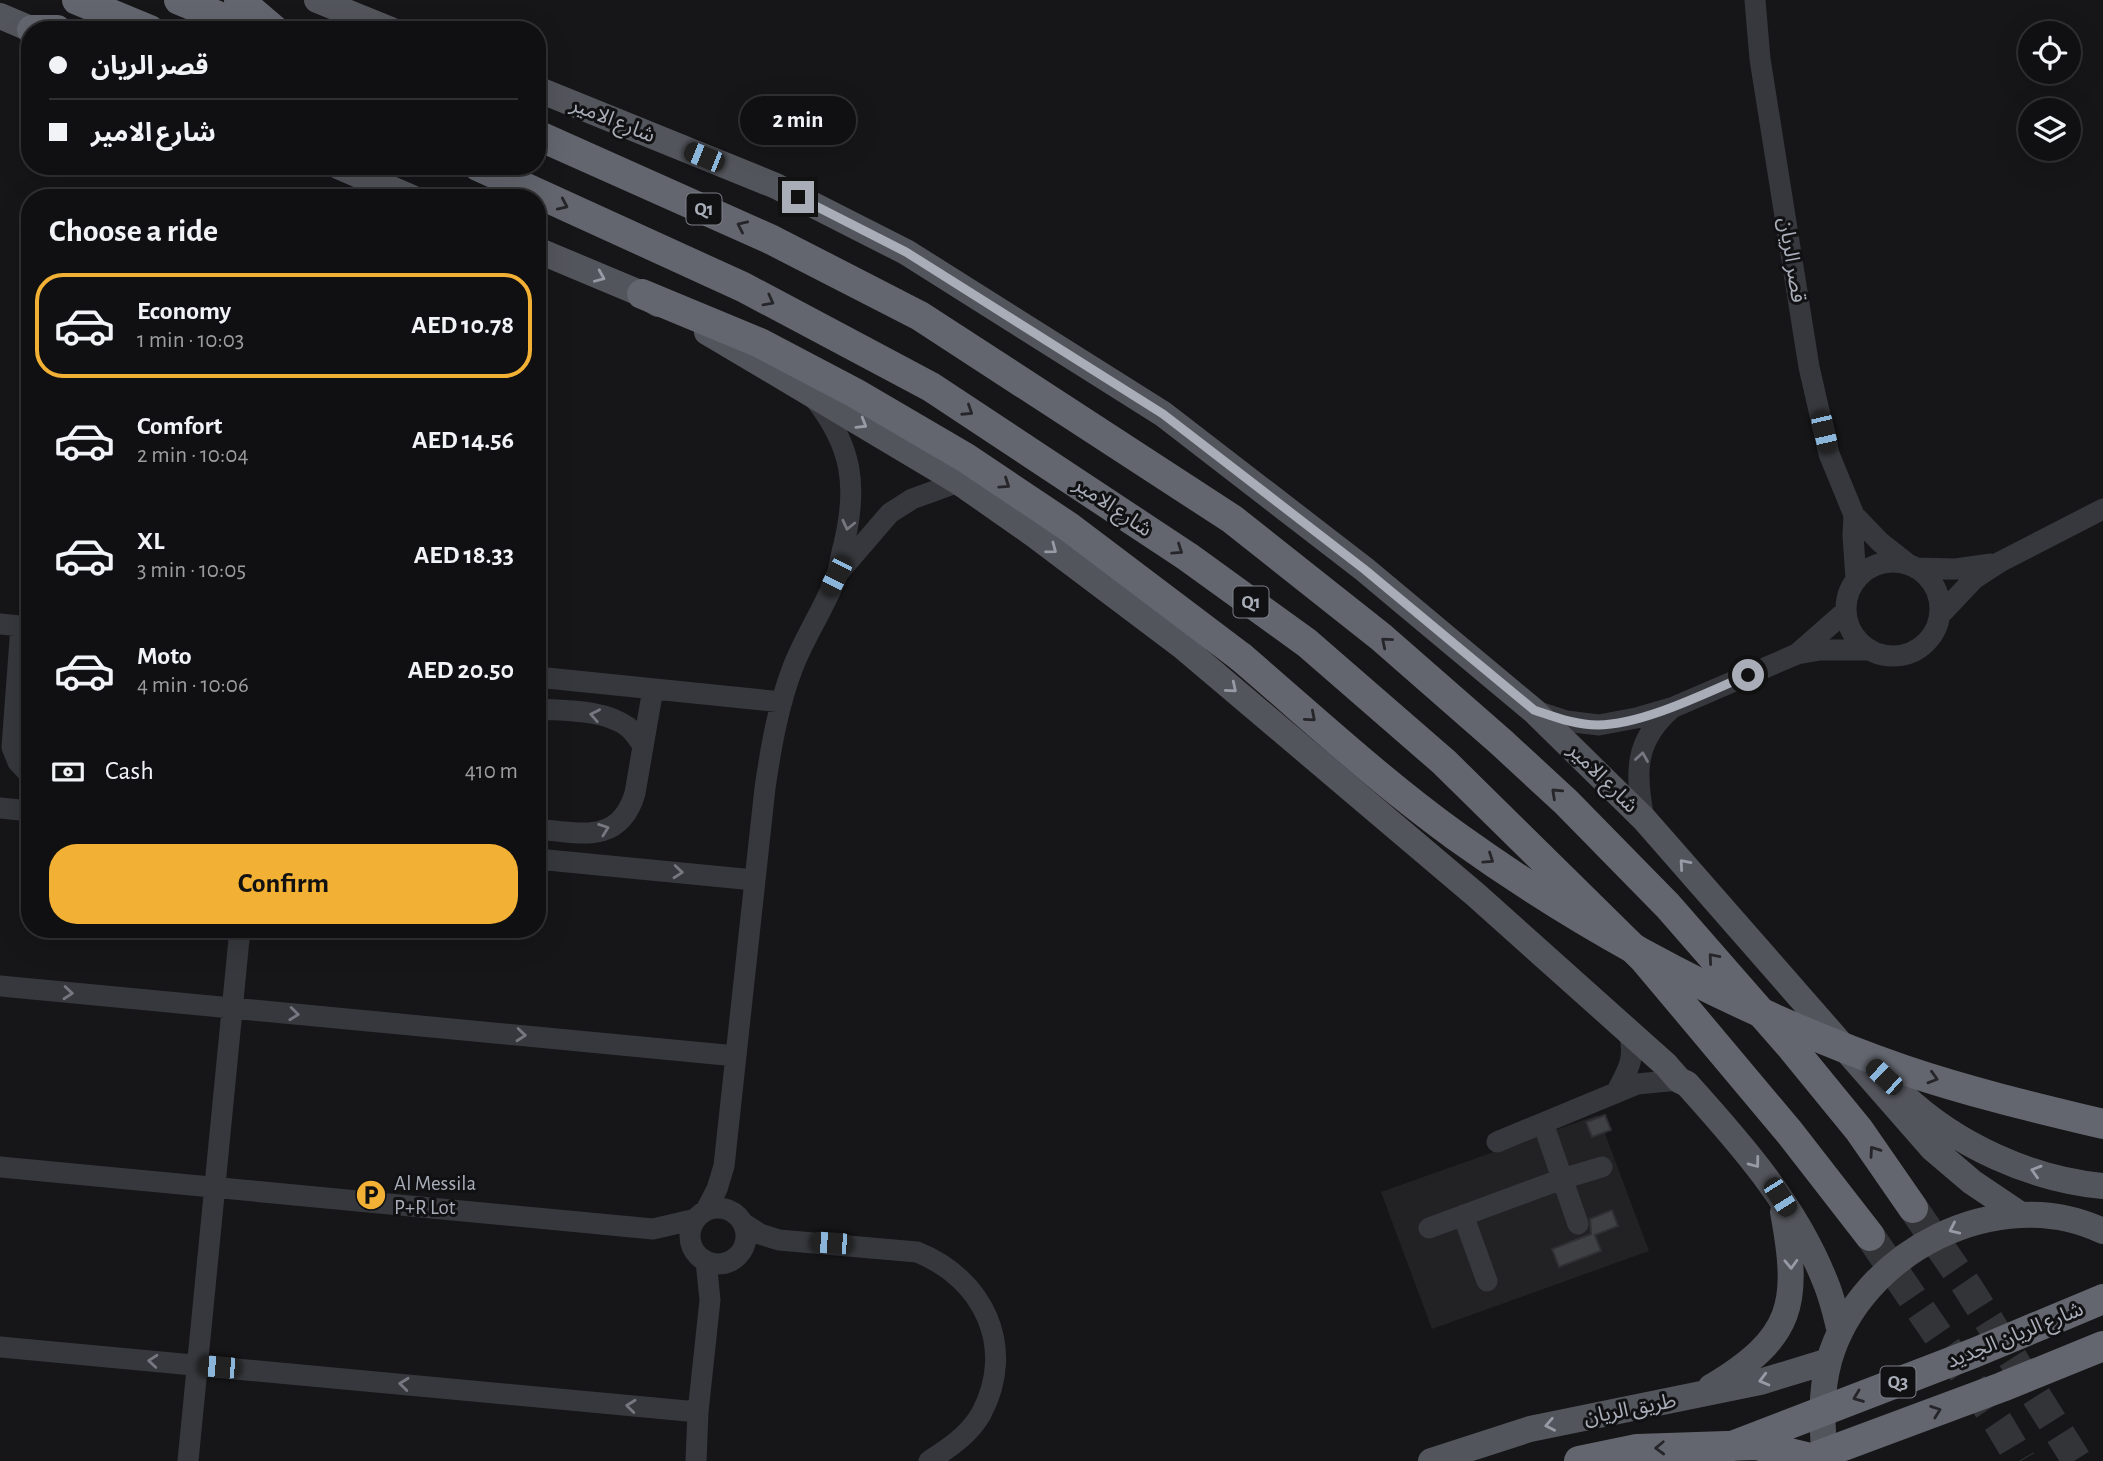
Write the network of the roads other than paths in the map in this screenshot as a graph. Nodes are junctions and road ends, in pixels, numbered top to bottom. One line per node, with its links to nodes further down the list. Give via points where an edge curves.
1 (77, 0): 7 (highway)
2 (179, 0): 8 (highway)
3 (239, 0): 9 (highway)
4 (317, 0): 10 (main road)
5 (1755, 0): 24 (street, قصر الريان, via 1760,59 1809,368 1829,454)
6 (0, 16): 11 (main road)
7 (128, 21)
8 (230, 21)
9 (264, 21)
10 (368, 21)
11 (21, 25)
12 (546, 93): 41 (main road, شارع الامير, via 776,186 906,252 1163,414 1364,569)
13 (546, 139): 68 (highway, شارع الامير / Q1, one-way to 13, via 1859,1130 1792,1048 1668,906 1566,802 1381,637 1232,519 920,316 772,240)
14 (358, 175): 16 (main road)
15 (498, 175): 17 (highway, شارع الامير / Q1, one-way to 17)
16 (390, 189)
17 (528, 189)
18 (546, 197): 77 (highway, شارع الامير / Q1, one-way to 77, via 743,287 931,387 1188,557 1307,643 1444,762 1644,959)
19 (546, 254): 20 (main road, one-way to 20)
20 (642, 295): 21 (main road); 59 (highway, one-way to 59, bridge, via 760,343 966,458 1069,527 1241,657 1455,835 1550,899 1688,979 1804,1032 1905,1070)
21 (811, 394): 22 (main road, one-way to 22); 27 (street, one-way to 27, via 840,438 849,463 851,515)
22 (959, 482): 27 (street, via 912,499 890,513); 54 (main road, one-way to 54, via 1182,646 1476,895)
23 (2103, 509): 25 (street)
24 (1854, 515): 26 (street, قصر الريان); 28 (street, قصر الريان)
25 (2000, 562): 26 (street, via 1956,569); 30 (street, via 1974,579)
26 (1912, 566): 28 (street, via 1889,562); 30 (street, via 1936,587)
27 (836, 576): 38 (street, via 793,667)
28 (1856, 579): 29 (street)
29 (1846, 611): 32 (street, via 1856,640); 33 (street)
30 (1940, 615): 32 (street, via 1927,643 1914,652 1899,656)
31 (17, 625): 34 (street)
32 (1868, 650): 33 (street)
33 (1797, 654): 39 (street)
34 (21, 657)
35 (546, 678): 37 (street)
36 (21, 686): 43 (street, via 12,747)
37 (653, 689): 38 (street); 42 (street)
38 (782, 702): 49 (street)
39 (1674, 706): 41 (street, via 1599,725 1566,721); 46 (street, one-way to 39, via 1639,791 1641,753 1647,735)
40 (546, 710): 42 (street, one-way to 40, via 629,728 612,719)
41 (1534, 710): 46 (main road, شارع الامير)
42 (642, 744): 47 (street, one-way to 42, via 596,833 622,820 635,793)
43 (21, 765)
44 (0, 808): 45 (street)
45 (21, 810)
46 (1644, 819): 52 (main road, شارع الامير, one-way to 46)
47 (546, 830)
48 (546, 860): 49 (street, one-way to 49)
49 (754, 880): 55 (street)
50 (239, 938): 53 (street)
51 (0, 986): 53 (street, one-way to 53)
52 (1810, 1007): 65 (main road, one-way to 52, via 2035,1172 1973,1146 1922,1112); 71 (main road, شارع الامير, via 1932,1149)
53 (232, 1008): 55 (street, one-way to 55); 66 (street)
54 (1629, 1032): 56 (main road); 57 (street, via 1634,1051)
55 (736, 1056): 61 (street)
56 (1679, 1080): 57 (street, via 1637,1084); 67 (main road, one-way to 67, via 1729,1130)
57 (1616, 1093): 58 (street)
58 (1542, 1123): 60 (street); 64 (street)
59 (2103, 1124)
60 (1497, 1142)
61 (724, 1166): 69 (street, via 718,1189); 72 (street, via 727,1191)
62 (0, 1167): 66 (street)
63 (1602, 1167): 64 (street)
64 (1562, 1179): 70 (street); 73 (street)
65 (2103, 1186)
66 (214, 1187): 75 (street); 88 (street)
67 (1780, 1197): 84 (main road, via 1826,1283); 89 (main road, one-way to 89, via 1791,1257 1787,1312 1776,1333 1754,1356)
68 (1913, 1208)
69 (701, 1214): 72 (street, via 717,1208); 75 (street); 79 (street, via 690,1232)
70 (1463, 1215): 74 (street); 81 (street)
71 (2021, 1215): 76 (main road, via 2057,1217); 84 (main road, one-way to 84, via 1965,1224 1914,1248 1871,1285)
72 (739, 1218): 78 (street, via 760,1234); 80 (street, via 746,1232)
73 (1578, 1224)
74 (1429, 1228)
75 (653, 1229): 79 (street, via 679,1238)
76 (2103, 1231)
77 (1870, 1236)
78 (779, 1240): 80 (street, via 760,1243); 93 (street, via 916,1252 936,1259 960,1277 979,1300 992,1327 996,1357 992,1387 980,1415 961,1439)
79 (699, 1254): 80 (street, via 714,1264); 83 (street)
80 (735, 1256): 83 (street)
81 (1487, 1281)
82 (2103, 1299): 96 (highway, شارع الريان الجديد / Q3, one-way to 96, bridge)
83 (710, 1300): 90 (street)
84 (1840, 1332): 87 (main road)
85 (2103, 1346): 97 (highway, شارع الريان الجديد / Q3, one-way to 85, bridge)
86 (0, 1347): 88 (street, one-way to 86)
87 (1829, 1361): 89 (main road, طريق الريان, one-way to 89); 98 (main road, via 1821,1412)
88 (197, 1365): 90 (street, one-way to 88); 91 (street)
89 (1689, 1398): 94 (main road, طريق الريان, one-way to 94, via 1530,1429)
90 (698, 1412): 92 (street)
91 (188, 1461)
92 (696, 1461)
93 (929, 1461)
94 (1432, 1461)
95 (1579, 1461): 98 (highway, one-way to 95, bridge, via 1756,1445 1637,1449)
96 (1693, 1461)
97 (1803, 1461)
98 (1825, 1461)

